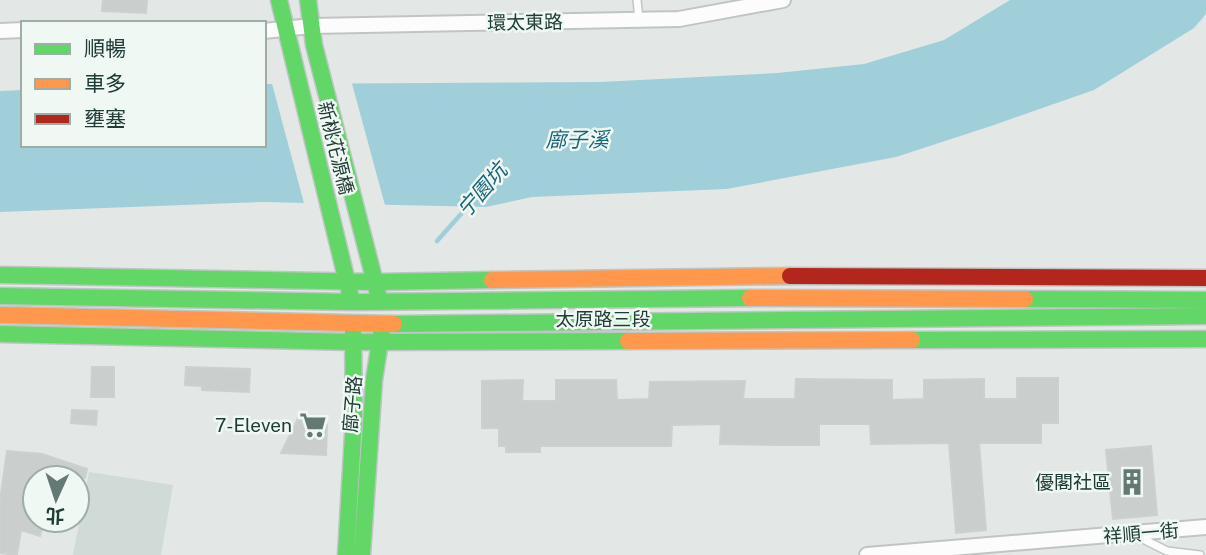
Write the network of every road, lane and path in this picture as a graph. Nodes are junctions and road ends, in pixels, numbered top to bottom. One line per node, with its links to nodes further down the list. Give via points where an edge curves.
1 (279, 0): 10 (main road)
2 (307, 0): 6 (main road)
3 (637, 0): 5 (lane)
4 (783, 0): 5 (street, 環太東路, via 704,16)
5 (639, 20): 6 (street, 環太東路)
6 (311, 26): 10 (street, 環太東路); 11 (main road, 新桃花源橋)
7 (0, 30): 8 (street)
8 (21, 30)
9 (266, 32): 10 (street, 環太東路)
10 (286, 37): 12 (main road, 新桃花源橋)
11 (369, 257): 16 (main road, 廍子路)
12 (343, 261): 15 (main road, 廍子路)
13 (0, 275): 15 (main road, 太原路三段)
14 (1206, 278): 16 (main road, 太原路三段, via 764,276)
15 (348, 282): 16 (main road, 太原路三段); 20 (main road, 廍子路)
16 (376, 282): 19 (main road, 廍子路)
17 (0, 296): 20 (main road, 太原路三段)
18 (1206, 300): 19 (main road, 太原路三段)
19 (379, 301): 20 (main road, 太原路三段); 23 (main road, 廍子路)
20 (351, 302): 24 (main road, 廍子路)
21 (0, 316): 24 (main road, 太原路三段)
22 (1206, 316): 23 (main road, 太原路三段)
23 (382, 323): 24 (main road, 太原路三段); 27 (main road, 廍子路)
24 (353, 324): 28 (main road, 廍子路)
25 (0, 334): 28 (main road, 太原路三段)
26 (1206, 339): 27 (main road, 太原路三段)
27 (381, 341): 28 (main road, 太原路三段); 31 (main road, 廍子路)
28 (354, 342): 31 (main road, 廍子路)
29 (1206, 527): 30 (street, 祥順一街)
30 (1130, 532): 32 (street, 祥順一街); 33 (lane, via 1167,551)
31 (358, 554)
32 (867, 555)
33 (1200, 555)

